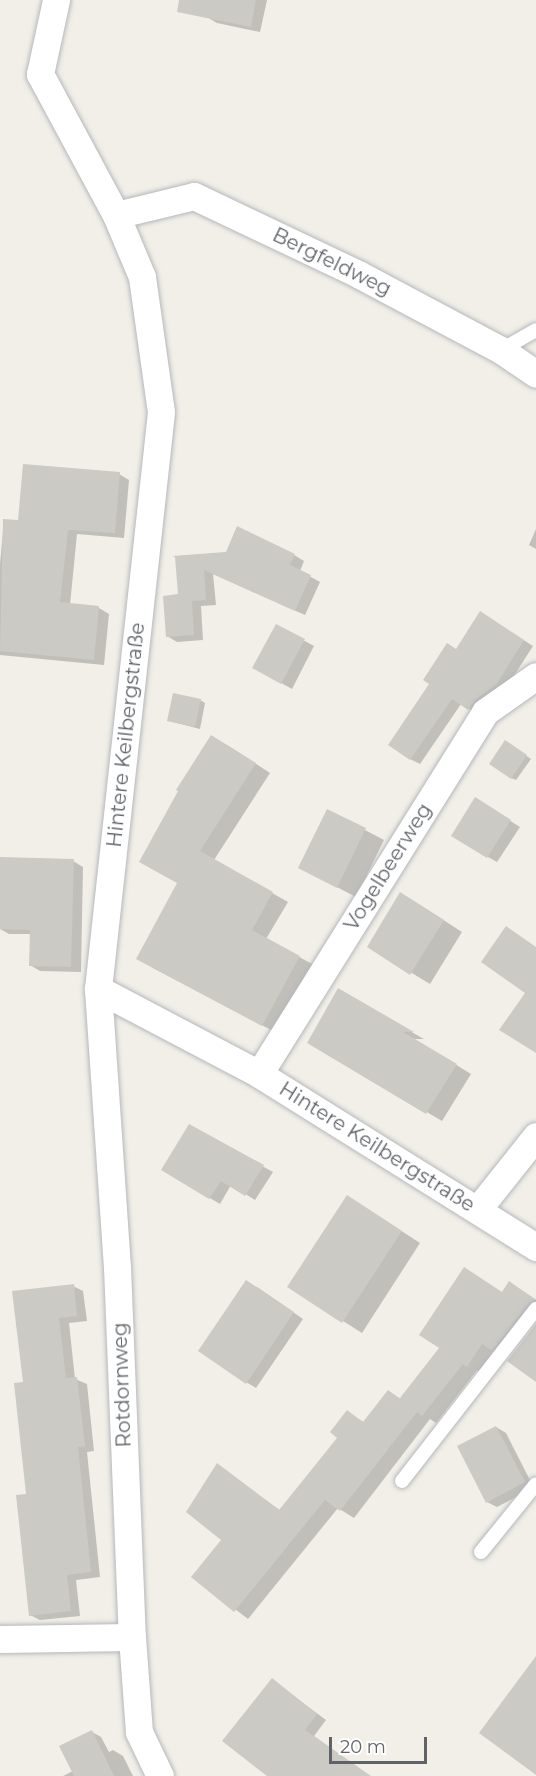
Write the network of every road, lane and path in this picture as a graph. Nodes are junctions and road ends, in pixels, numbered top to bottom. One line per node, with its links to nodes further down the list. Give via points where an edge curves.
1 (56, 0): 2 (street, Hintere Keilbergstraße, via 40,74)
2 (116, 215): 4 (street, Bergfeldweg, via 194,196 358,274); 7 (street, Hintere Keilbergstraße, via 142,276 161,412)
3 (536, 330): 4 (lane)
4 (501, 350): 5 (street, Bergfeldweg)
5 (536, 374)
6 (536, 676): 8 (street, Vogelbeerweg, via 485,712)
7 (98, 989): 8 (street, Hintere Keilbergstraße); 16 (street, Rotdornweg, via 117,1267)
8 (259, 1074): 10 (street, Hintere Keilbergstraße)
9 (536, 1136): 10 (street)
10 (478, 1209): 11 (street, Hintere Keilbergstraße)
11 (536, 1247)
12 (536, 1309): 13 (lane)
13 (402, 1481)
14 (536, 1484): 15 (lane)
15 (481, 1552)
16 (132, 1637): 17 (street); 18 (street, Rotdornweg, via 140,1732)
17 (0, 1639)
18 (160, 1776)

